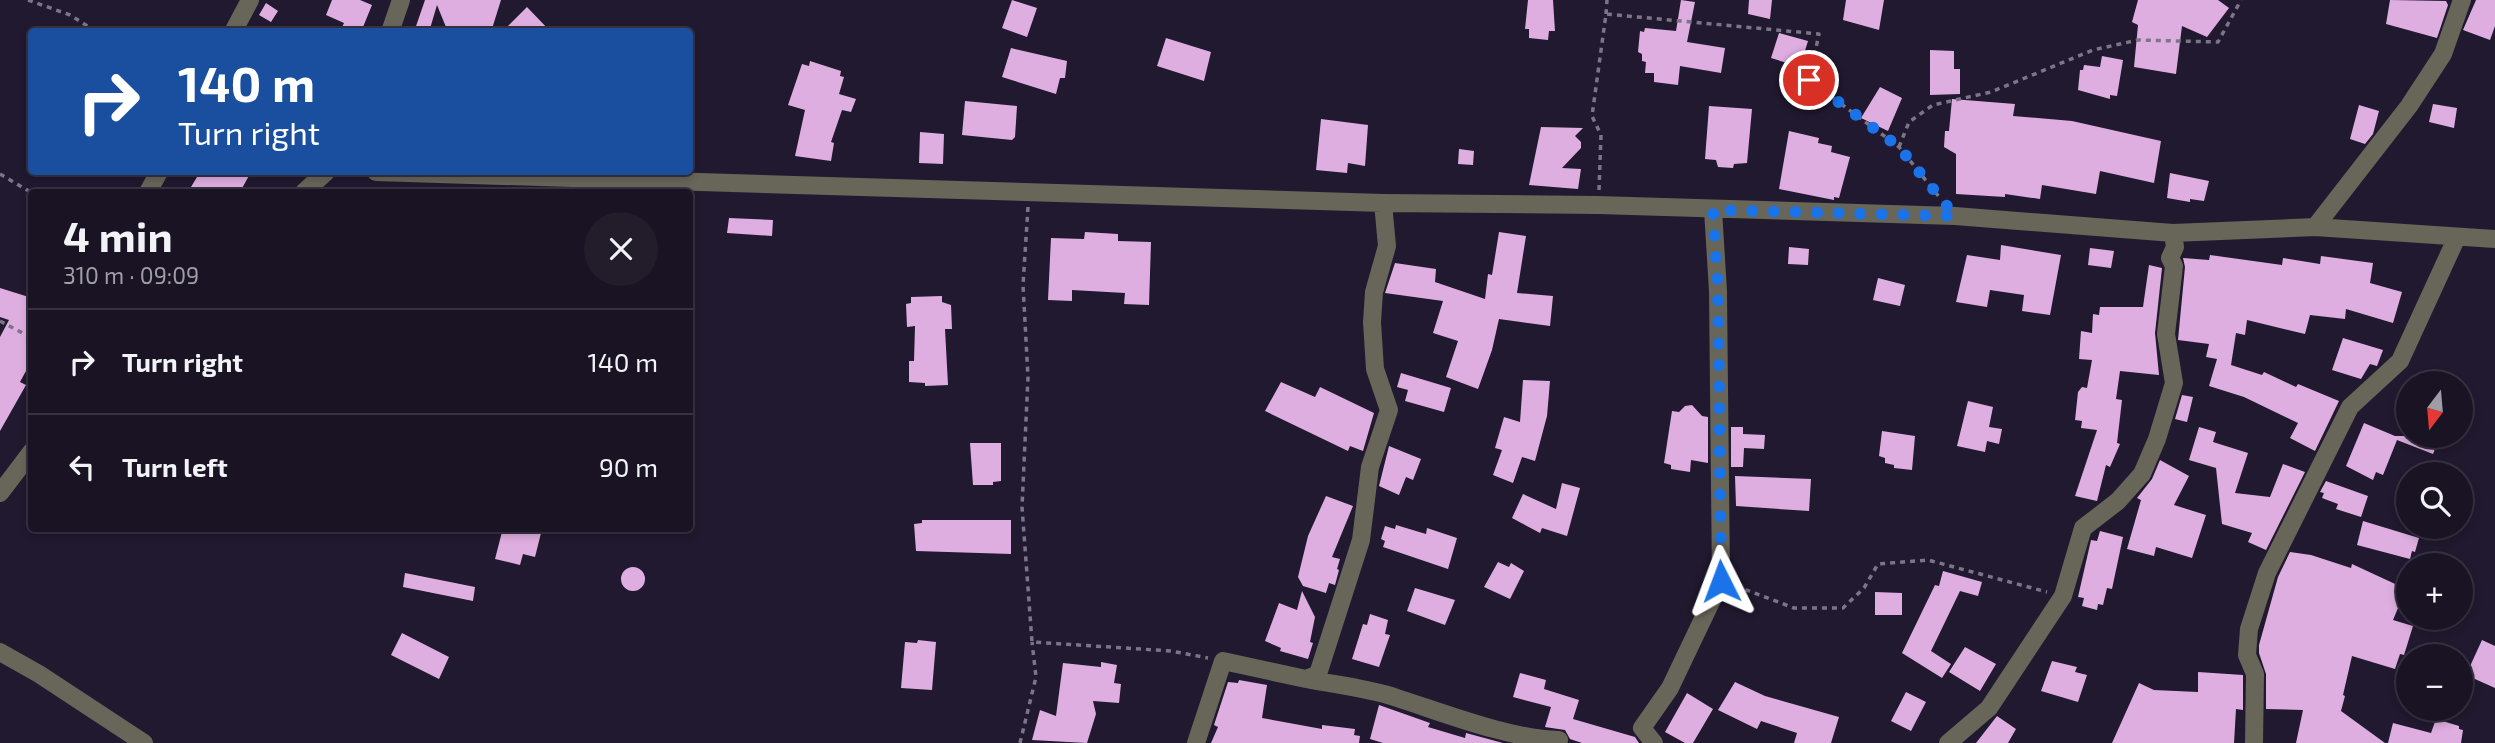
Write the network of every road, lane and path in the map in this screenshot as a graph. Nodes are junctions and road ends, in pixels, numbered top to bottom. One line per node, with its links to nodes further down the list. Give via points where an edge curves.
1 (28, 0): 8 (path)
2 (250, 0): 9 (street)
3 (401, 0): 10 (street)
4 (1607, 0): 7 (path)
5 (2241, 0): 11 (path, via 2218,42 2137,40 2093,50 1991,92 1933,105 1909,122)
6 (2462, 0): 22 (street, via 2443,54 2409,106)
7 (1606, 14): 11 (path, via 1819,34 1809,80); 19 (path, via 1592,116 1601,135)
8 (91, 28)
9 (235, 28)
10 (391, 28)
11 (1899, 147): 21 (path)
12 (0, 174): 16 (path)
13 (323, 175): 15 (street)
14 (479, 175): 17 (street)
15 (307, 189)
16 (28, 191)
17 (1029, 191): 18 (street); 32 (path, via 1023,285 1028,377 1022,507)
18 (1383, 204): 19 (street); 35 (street, via 1387,246 1374,292 1372,322 1375,369 1389,410 1370,467 1361,540 1345,597 1318,674)
19 (1598, 205): 20 (street)
20 (1713, 210): 21 (street); 30 (street)
21 (1955, 216): 23 (street)
22 (2315, 227): 23 (street); 24 (street)
23 (2173, 233): 31 (street, via 2166,334 2174,383 2142,474 2118,501 2083,528)
24 (2456, 239): 25 (street); 42 (street, via 2400,361 2350,407 2267,573 2249,629 2247,655 2255,674)
25 (2495, 239)
26 (0, 321): 27 (path)
27 (28, 336)
28 (28, 456): 29 (street)
29 (0, 493)
30 (1721, 581): 31 (path, via 1794,608 1843,608 1864,588 1878,564 1928,560); 40 (street, via 1670,688 1642,728)
31 (2063, 596): 41 (street, via 1989,708)
32 (1032, 642): 34 (path, via 1171,651); 38 (path, via 1036,677)
33 (0, 652): 37 (street)
34 (1223, 661): 35 (street); 39 (street)
35 (1306, 679): 36 (street, via 1394,696 1443,715)
36 (1559, 740)
37 (144, 743)
38 (1020, 743)
39 (1195, 743)
40 (1654, 743)
41 (1948, 743)
42 (2254, 743)

